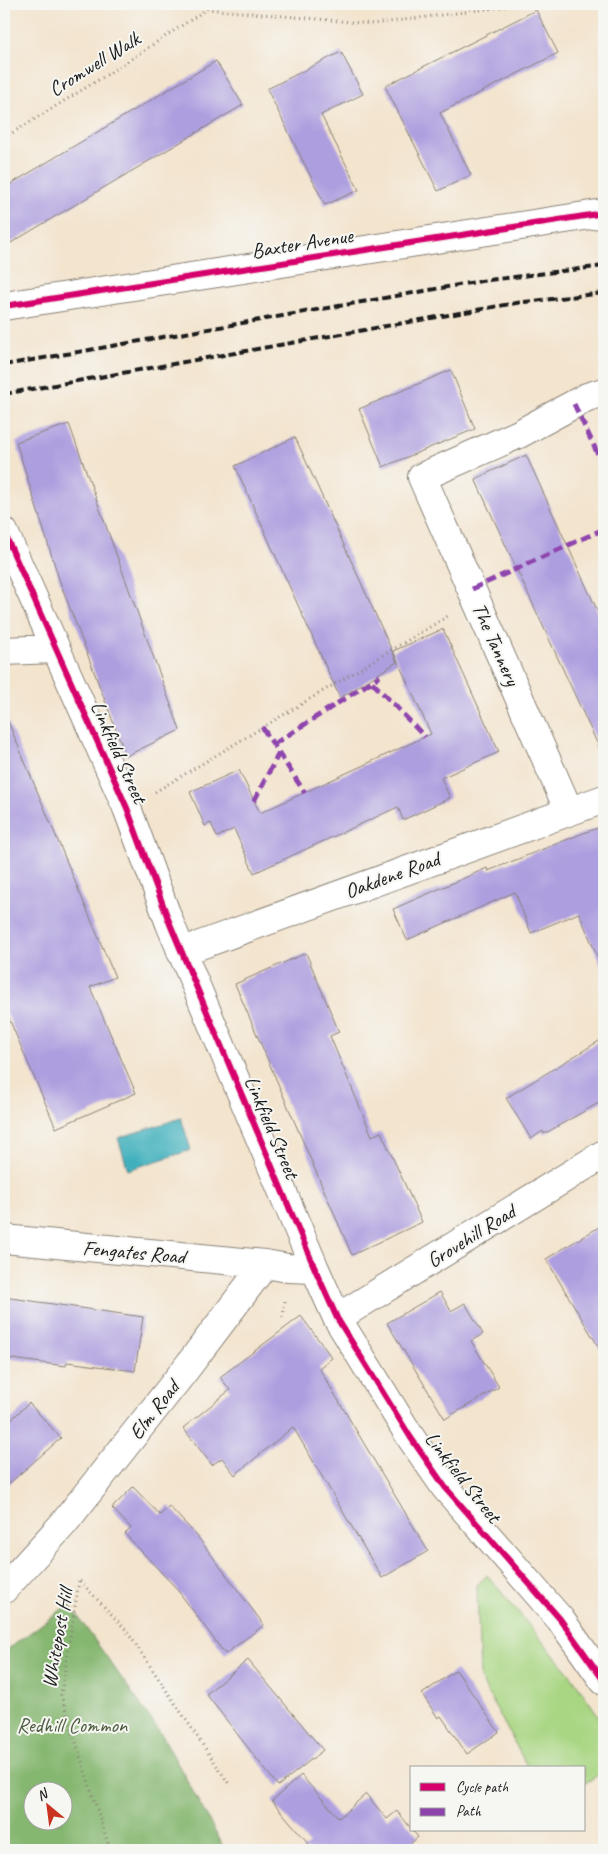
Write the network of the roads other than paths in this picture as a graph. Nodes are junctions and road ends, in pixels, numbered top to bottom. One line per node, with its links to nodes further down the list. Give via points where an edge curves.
1 (604, 213): 2 (street, Baxter Avenue)
2 (4, 306)
3 (604, 392): 8 (street, The Tannery, via 587,397 519,434 422,477)
4 (4, 532): 5 (street, Linkfield Street)
5 (55, 649): 6 (street); 9 (street, Linkfield Street, via 128,808)
6 (4, 651)
7 (604, 799): 8 (street, Oakdene Road)
8 (569, 811): 9 (street, Oakdene Road)
9 (181, 952): 13 (street, Linkfield Street)
10 (604, 1154): 14 (street, Grovehill Road)
11 (4, 1239): 12 (street, Fengates Road)
12 (265, 1264): 13 (street); 15 (street, Elm Road, via 64,1523)
13 (315, 1269): 14 (street, Linkfield Street)
14 (337, 1318): 16 (street, Linkfield Street, via 445,1487 560,1619)
15 (4, 1589)
16 (603, 1675)

